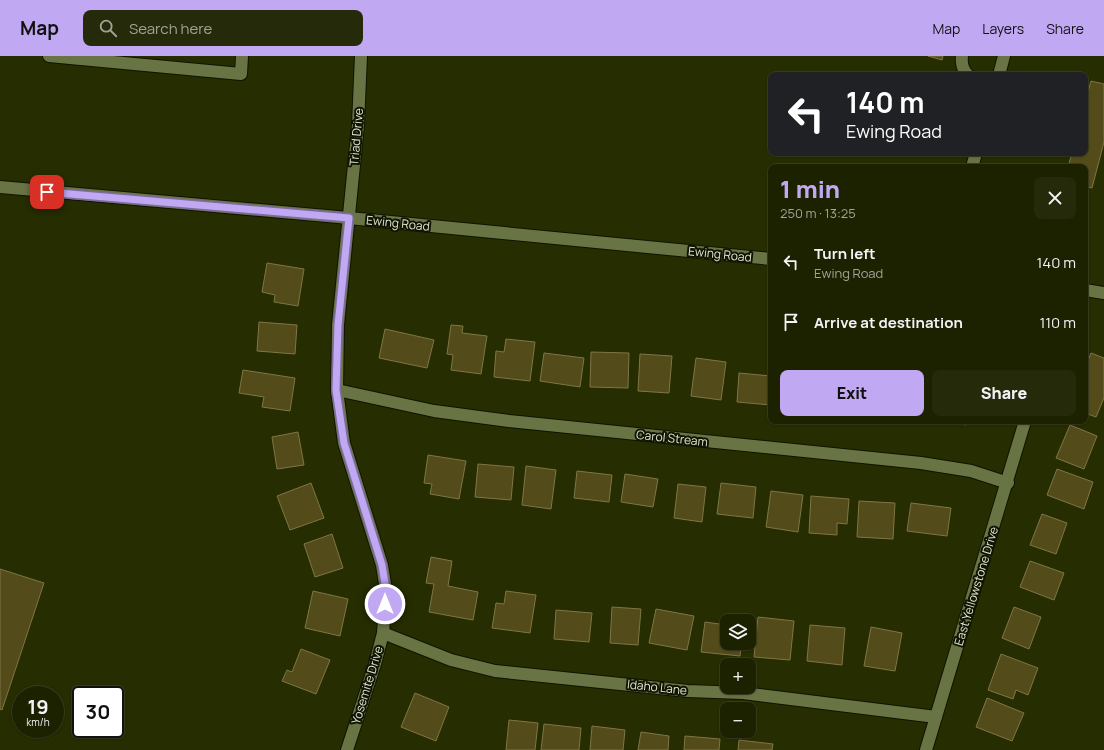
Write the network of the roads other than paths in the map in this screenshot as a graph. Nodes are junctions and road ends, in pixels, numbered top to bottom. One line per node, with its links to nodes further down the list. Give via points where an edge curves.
1 (49, 56): 2 (street, via 241,74)
2 (242, 56)
3 (361, 56): 9 (street, Triad Drive, via 358,125)
4 (962, 56): 6 (street)
5 (1004, 56): 7 (street)
6 (965, 72)
7 (1000, 72)
8 (0, 187): 9 (street, Ewing Road)
9 (349, 218): 10 (street, Ewing Road); 13 (street, Yosemite Drive, via 338,325)
10 (768, 259)
11 (1088, 290): 12 (street)
12 (1104, 293)
13 (336, 390): 15 (street, Carol Stream, via 434,411 509,421 921,463 971,471); 16 (street, Yosemite Drive, via 344,443 382,565 386,590)
14 (1024, 424): 15 (street, East Yellowstone Drive)
15 (1008, 483): 17 (street, East Yellowstone Drive)
16 (383, 633): 17 (street, Idaho Lane, via 451,660 496,671 688,691 743,693); 18 (street, Yosemite Drive)
17 (936, 717): 19 (street, East Yellowstone Drive)
18 (347, 750)
19 (926, 750)

